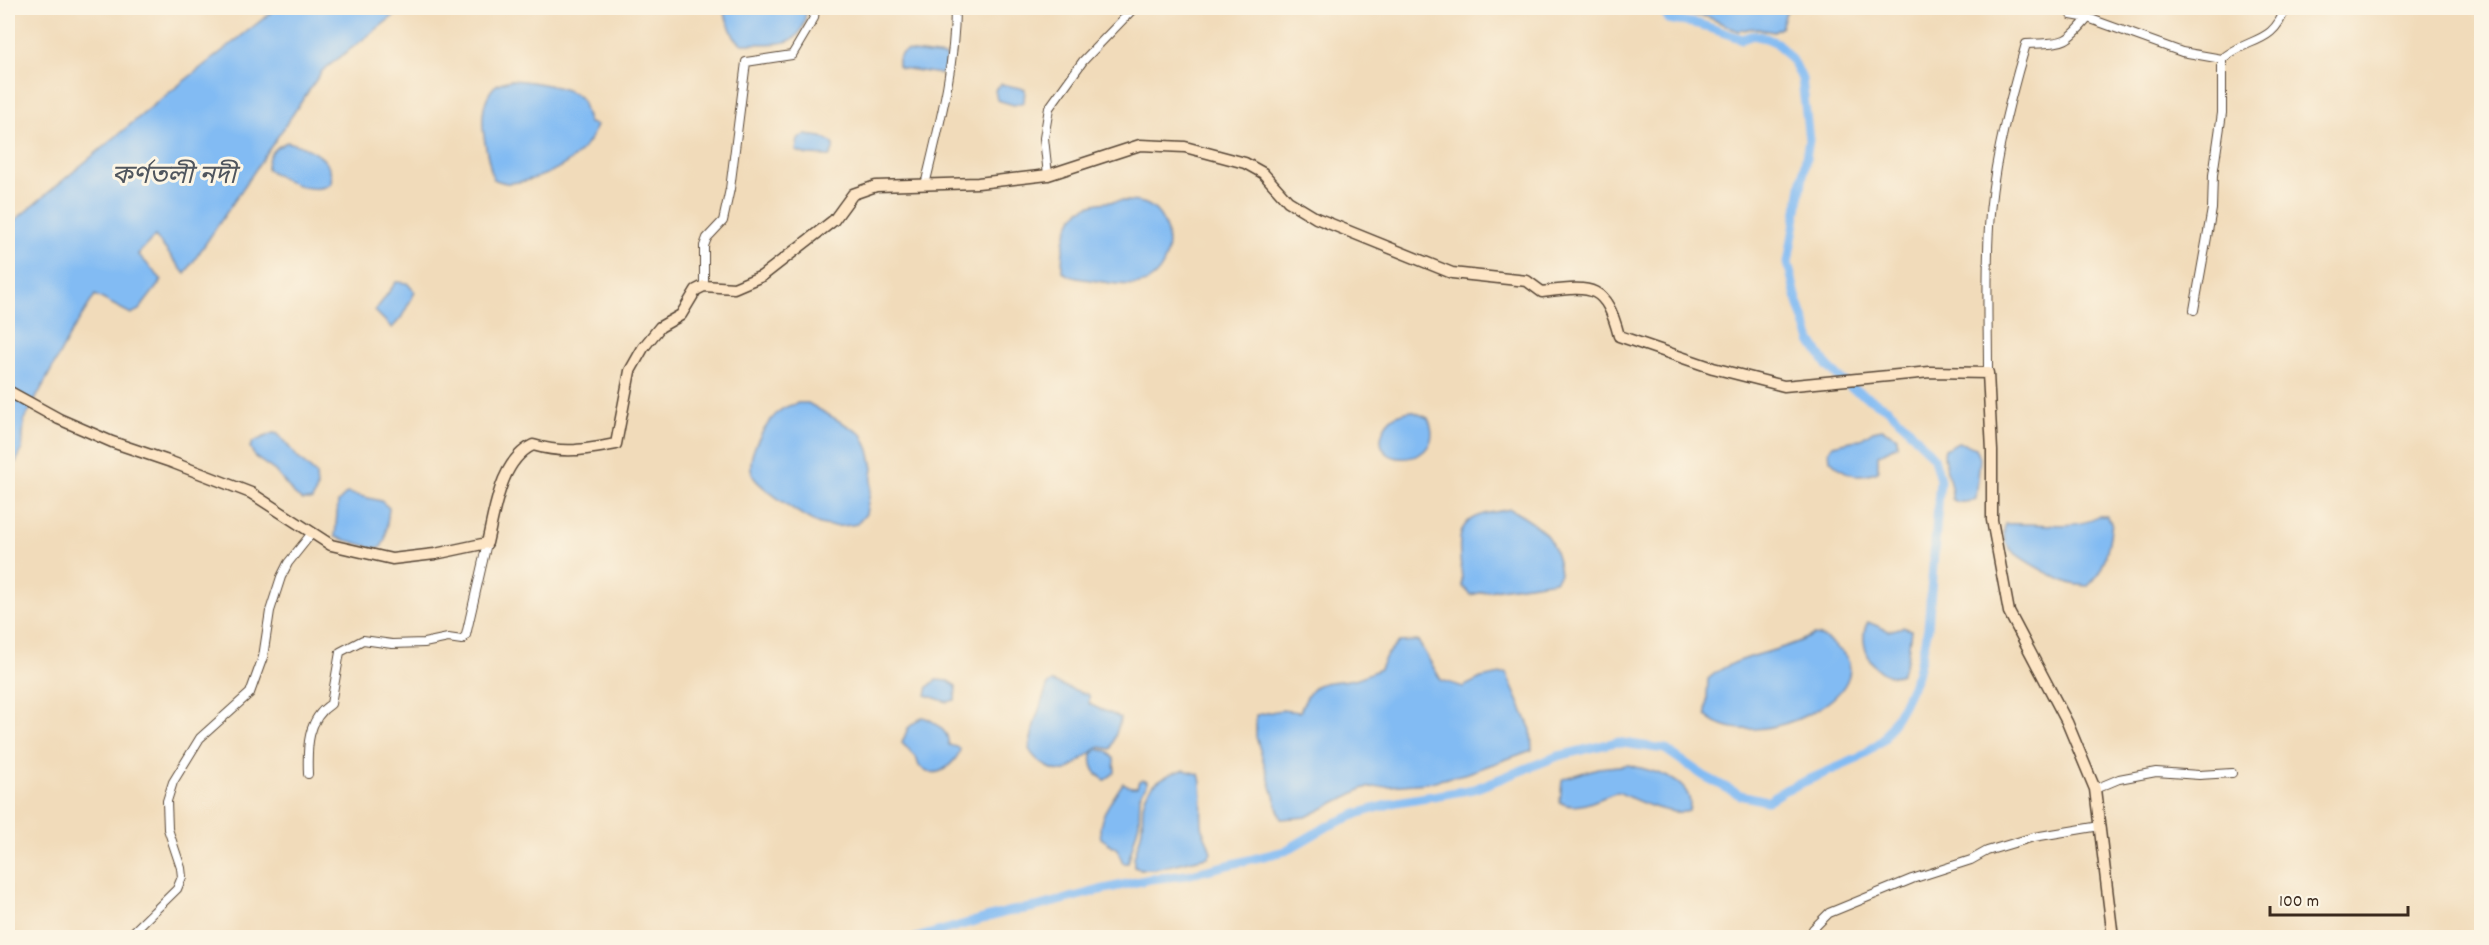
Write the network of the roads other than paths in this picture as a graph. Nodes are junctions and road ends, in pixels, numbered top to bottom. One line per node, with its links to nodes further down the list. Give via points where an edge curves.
1 (815, 8): 10 (street, via 814,18 792,55 746,62 730,189 723,221 704,246)
2 (955, 8): 9 (street, via 955,38 945,98)
3 (1134, 8): 8 (street, via 1083,61 1049,108 1044,138)
4 (2072, 8): 6 (street, via 2071,15)
5 (2285, 8): 7 (street, via 2281,22 2270,33)
6 (2088, 18): 7 (street, via 2182,52); 12 (street, via 2071,38 2062,42 2026,44 2015,80 2000,146 1989,225)
7 (2222, 58): 11 (street, via 2222,113 2212,209)
8 (1048, 175): 9 (street); 12 (street, via 1140,145 1185,147 1245,163 1263,173 1288,201 1316,218 1452,273 1527,281 1542,291 1579,287 1600,294 1612,309 1619,336 1713,368 1784,386 1930,372)
9 (925, 185): 10 (street, via 876,186 853,194 834,220 762,276 734,288)
10 (704, 286): 15 (street, via 696,290 681,315 660,327 630,371 616,444 577,451 533,445 524,449 501,488)
11 (2194, 310)
12 (1988, 373): 18 (street, via 1992,520 2009,612 2067,722)
13 (8, 391): 14 (street, via 58,419 112,442 251,493)
14 (312, 533): 15 (street, via 331,545 392,559); 20 (street, via 281,577 270,611 263,657 250,693 200,738 173,782 167,801 168,830 181,868 177,889)
15 (487, 543): 17 (street, via 462,640 392,644 363,640 340,652 331,704 315,718 307,754)
16 (2232, 773): 18 (street, via 2156,772)
17 (308, 774)
18 (2095, 789): 19 (street)
19 (2100, 826): 21 (street, via 1987,850 1971,860 1830,913 1813,929); 22 (street)
20 (127, 938)
21 (1810, 938)
22 (2113, 938)

